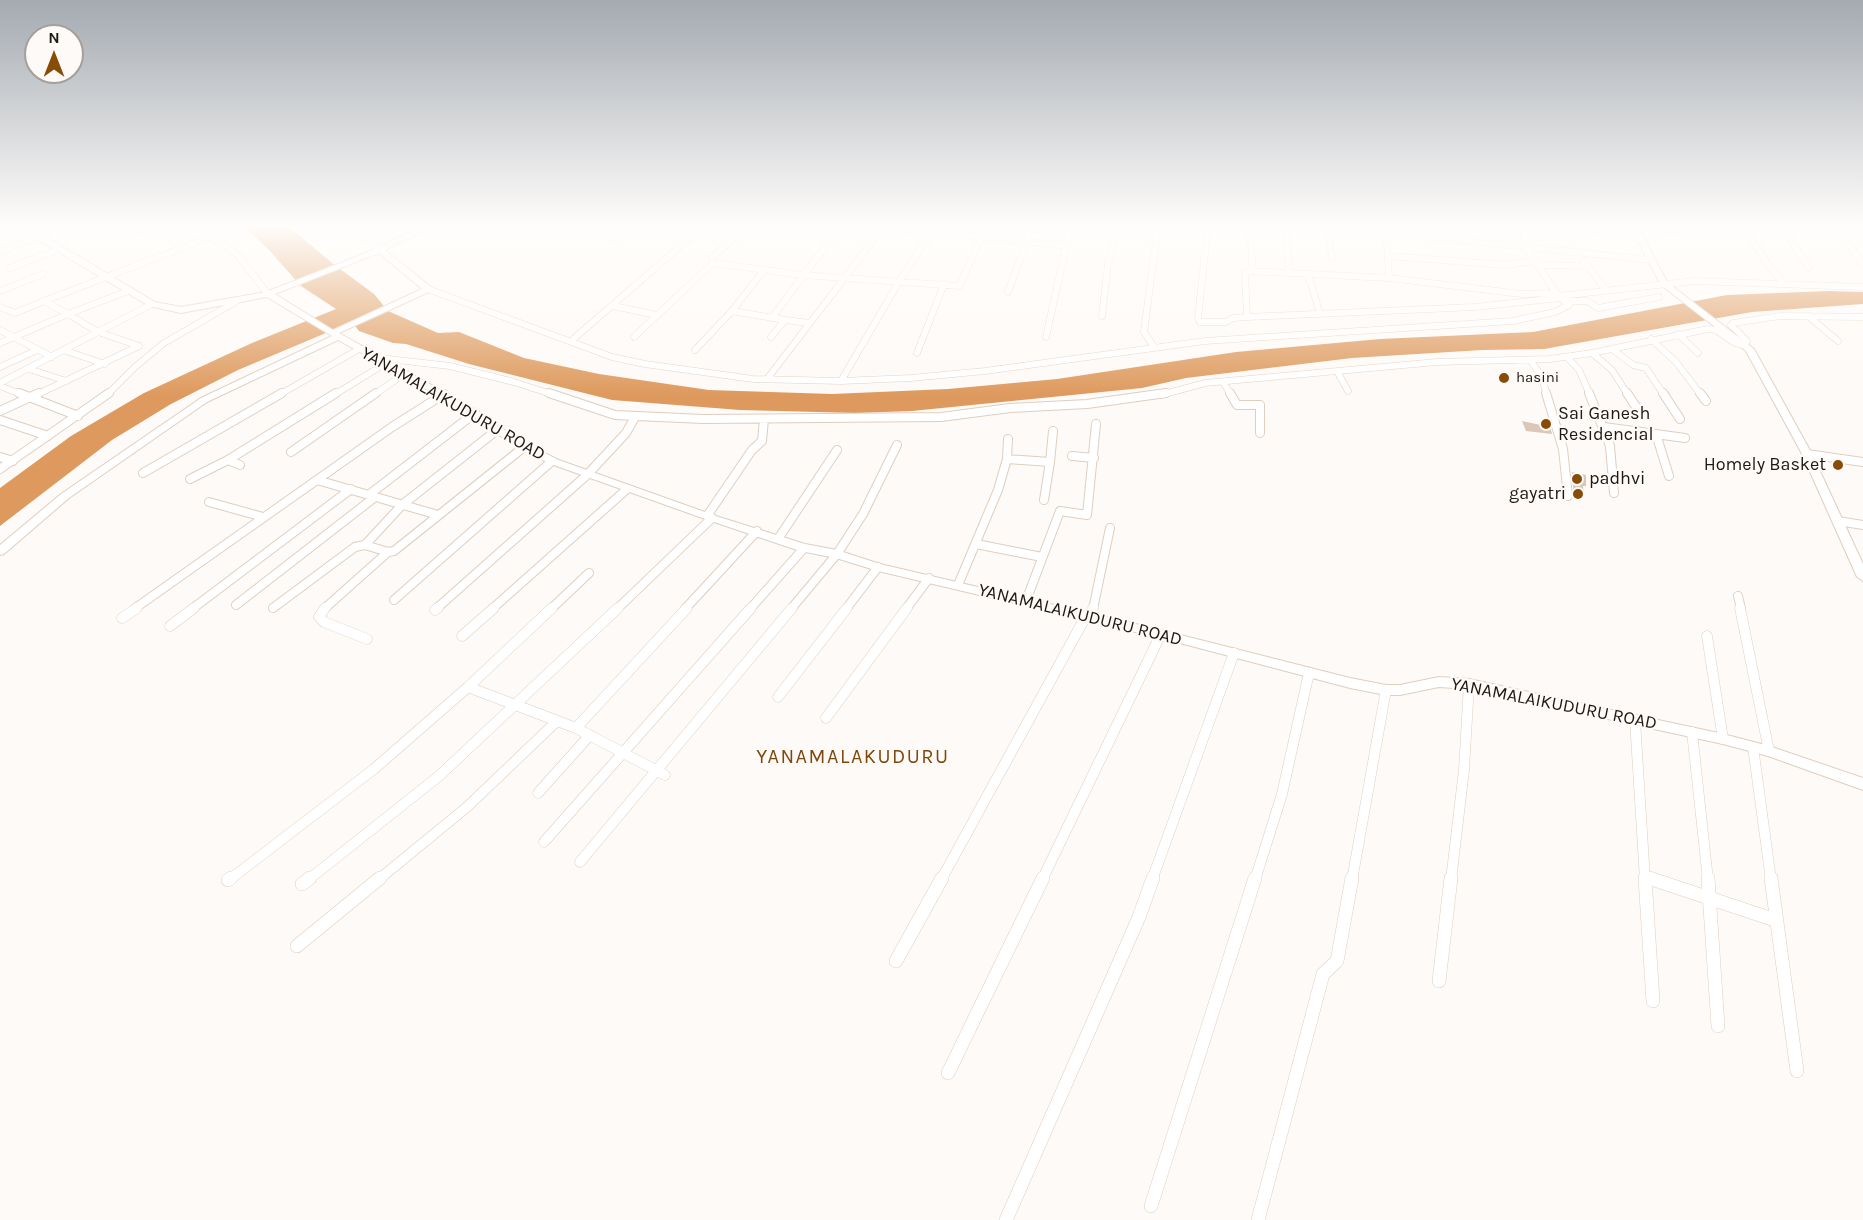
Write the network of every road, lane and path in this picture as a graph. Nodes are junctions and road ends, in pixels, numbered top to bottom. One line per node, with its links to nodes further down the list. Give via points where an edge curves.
1 (25, 281): 32 (street)
2 (94, 281): 38 (street)
3 (113, 281): 33 (street)
4 (258, 281): 35 (street)
5 (304, 281): 35 (street)
6 (417, 281): 30 (street)
7 (642, 281): 41 (street)
8 (694, 281): 46 (street)
9 (755, 281): 43 (street)
10 (800, 281): 51 (street)
11 (842, 281): 54 (street)
12 (899, 281): 89 (street)
13 (910, 281): 27 (street)
14 (962, 281): 27 (street, via 959,286)
15 (1012, 281): 34 (street)
16 (1060, 281): 61 (street)
17 (1106, 281): 47 (street)
18 (1151, 281): 69 (street, via 1144,332)
19 (1202, 281): 53 (street)
20 (1245, 281): 49 (street)
21 (1310, 281): 45 (street)
22 (1413, 281): 36 (street)
23 (1549, 281): 36 (street)
24 (1599, 281): 31 (street)
25 (1781, 281): 28 (street)
26 (1664, 283): 28 (street); 31 (street); 68 (street)
27 (944, 284): 75 (street)
28 (1784, 284): 29 (street)
29 (1863, 287)
30 (428, 289): 57 (street); 64 (street)
31 (1606, 290): 36 (street)
32 (0, 291)
33 (128, 291): 40 (street); 44 (street)
34 (1008, 292)
35 (268, 294): 39 (street); 57 (street, YANAMALAIKUDURU ROAD)
36 (1560, 297): 37 (street, via 1587,301 1598,308); 45 (street, via 1474,307); 65 (street, via 1569,305 1567,308 1513,321)
37 (1659, 297)
38 (44, 301): 42 (street, via 15,313); 44 (street)
39 (237, 301): 40 (street, via 181,310); 98 (street, via 164,344 103,399)
40 (152, 304): 56 (street)
41 (613, 306): 46 (street); 64 (street)
42 (0, 307)
43 (732, 311): 51 (street); 74 (street)
44 (68, 314): 56 (street); 62 (street)
45 (1320, 314): 49 (street)
46 (657, 315): 59 (street)
47 (1102, 316)
48 (1808, 316): 50 (street); 66 (street); 68 (street, via 1732,323 1747,341)
49 (1247, 317): 53 (street)
50 (1863, 317)
51 (772, 318): 52 (street)
52 (785, 320): 54 (street); 60 (street)
53 (1200, 322): 65 (street)
54 (810, 323): 87 (street)
55 (0, 330): 62 (street)
56 (98, 332): 73 (street); 82 (street, via 139,345)
57 (336, 332): 70 (street, YANAMALAIKUDURU ROAD); 153 (street, via 204,400 65,496)
58 (1678, 334): 63 (street); 68 (street, via 1713,329); 77 (street)
59 (634, 337)
60 (771, 337)
61 (1046, 337)
62 (13, 338): 67 (street); 72 (street)
63 (1651, 339): 71 (street); 95 (street, via 1676,362)
64 (571, 341): 87 (street, via 612,357 645,364)
65 (1205, 341): 69 (street)
66 (1838, 341)
67 (0, 343)
68 (1745, 345): 117 (street)
69 (1154, 347): 89 (street, via 985,371)
70 (359, 349): 81 (street, YANAMALAIKUDURU ROAD); 129 (street)
71 (1612, 349): 76 (street); 102 (street, via 1633,365 1646,368)
72 (37, 350): 78 (street); 83 (street)
73 (63, 350): 78 (street); 82 (street)
74 (695, 350)
75 (916, 353)
76 (1592, 353): 79 (street); 99 (street, via 1612,370)
77 (1698, 353)
78 (52, 357): 84 (street)
79 (1567, 357): 80 (street); 105 (street, via 1579,370)
80 (1530, 360): 85 (street, via 1437,362); 138 (street, via 1541,375 1563,449)
81 (383, 361): 86 (street, YANAMALAIKUDURU ROAD); 100 (street, via 450,366 514,382 601,412); 123 (street)
82 (105, 364): 88 (street)
83 (0, 367)
84 (29, 369): 88 (street); 91 (street)
85 (1337, 371): 90 (street); 92 (street)
86 (404, 374): 93 (street, YANAMALAIKUDURU ROAD); 116 (street)
87 (766, 379): 89 (street)
88 (66, 381): 94 (street)
89 (841, 381)
90 (1223, 382): 101 (street, via 1157,396 941,417); 108 (street, via 1235,404 1260,405)
91 (0, 384): 94 (street)
92 (1348, 391)
93 (444, 394): 97 (street, YANAMALAIKUDURU ROAD); 133 (street)
94 (28, 398): 96 (street); 98 (street)
95 (1706, 401)
96 (0, 411)
97 (476, 413): 106 (street, YANAMALAIKUDURU ROAD); 137 (street)
98 (78, 416): 110 (street)
99 (1642, 416)
100 (635, 417): 101 (street); 130 (street, via 626,433)
101 (764, 419): 144 (street, via 762,441 752,450)
102 (1680, 419)
103 (0, 420): 110 (street)
104 (1096, 424): 120 (street)
105 (1604, 427): 109 (street); 136 (street, via 1610,446)
106 (497, 430): 114 (street, YANAMALAIKUDURU ROAD); 141 (street)
107 (1053, 431): 125 (street)
108 (1260, 433)
109 (1656, 434): 111 (street); 131 (street)
110 (48, 436): 122 (street)
111 (1685, 438)
112 (1008, 439): 121 (street)
113 (897, 445): 155 (street, via 863,514)
114 (524, 447): 124 (street, YANAMALAIKUDURU ROAD); 142 (street)
115 (837, 450): 149 (street)
116 (291, 452)
117 (1807, 454): 126 (street); 145 (street)
118 (1072, 456): 120 (street)
119 (0, 457): 122 (street)
120 (1094, 458): 156 (street, via 1087,515 1060,511)
121 (1007, 459): 125 (street); 150 (street)
122 (13, 460): 128 (street)
123 (228, 460): 127 (street); 132 (street)
124 (552, 461): 130 (street, YANAMALAIKUDURU ROAD); 163 (street)
125 (1050, 462): 139 (street)
126 (1863, 462)
127 (240, 465)
128 (0, 469)
129 (143, 473)
130 (587, 475): 135 (street, YANAMALAIKUDURU ROAD); 167 (street)
131 (1669, 476)
132 (190, 479)
133 (317, 480): 134 (street); 143 (street)
134 (351, 489): 137 (street); 170 (street)
135 (627, 489): 144 (street, YANAMALAIKUDURU ROAD); 172 (street)
136 (1614, 493)
137 (372, 496): 141 (street); 165 (street)
138 (1568, 496)
139 (1044, 500)
140 (209, 502): 143 (street)
141 (402, 505): 142 (street); 151 (street)
142 (438, 515): 154 (street)
143 (263, 517): 169 (street)
144 (709, 517): 148 (street, YANAMALAIKUDURU ROAD); 181 (street)
145 (1838, 521): 146 (street); 159 (street)
146 (1863, 525)
147 (1110, 528): 168 (street)
148 (757, 531): 149 (street, YANAMALAIKUDURU ROAD); 185 (street)
149 (778, 539): 152 (street, YANAMALAIKUDURU ROAD)
150 (976, 544): 156 (street); 161 (street)
151 (366, 545): 154 (street); 166 (street, via 348,551)
152 (804, 548): 155 (street, YANAMALAIKUDURU ROAD); 191 (street)
153 (0, 551)
154 (388, 552): 174 (street, via 319,616 324,622)
155 (837, 555): 157 (street, YANAMALAIKUDURU ROAD); 192 (street)
156 (1042, 557): 164 (street)
157 (878, 567): 160 (street, YANAMALAIKUDURU ROAD); 180 (street)
158 (590, 573): 178 (street)
159 (1862, 573)
160 (929, 578): 161 (street, YANAMALAIKUDURU ROAD); 182 (street)
161 (958, 585): 164 (street, YANAMALAIKUDURU ROAD)
162 (1738, 596): 190 (street)
163 (394, 600)
164 (1026, 602): 168 (street, YANAMALAIKUDURU ROAD)
165 (236, 605)
166 (273, 608)
167 (435, 610)
168 (1089, 617): 171 (street, YANAMALAIKUDURU ROAD); 203 (street)
169 (122, 618)
170 (170, 626)
171 (1161, 633): 175 (street, YANAMALAIKUDURU ROAD); 208 (street)
172 (462, 636)
173 (1707, 636): 188 (street)
174 (368, 639)
175 (1234, 653): 176 (street, YANAMALAIKUDURU ROAD); 210 (street, via 1139,918)
176 (1309, 673): 179 (street, YANAMALAIKUDURU ROAD); 209 (street, via 1282,795)
177 (1469, 684): 179 (street, YANAMALAIKUDURU ROAD, via 1439,682); 183 (street, YANAMALAIKUDURU ROAD); 204 (street, via 1464,770)
178 (468, 687): 181 (street); 198 (street, via 374,769)
179 (1386, 690): 211 (street, via 1337,961 1323,974)
180 (778, 697)
181 (516, 706): 184 (street); 199 (street, via 439,776)
182 (826, 718)
183 (1635, 720): 186 (street, YANAMALAIKUDURU ROAD); 197 (street)
184 (557, 721): 185 (street); 202 (street, via 467,807)
185 (576, 728): 187 (street)
186 (1692, 732): 188 (street, YANAMALAIKUDURU ROAD); 200 (street)
187 (590, 735): 191 (street); 194 (street)
188 (1723, 739): 189 (street, YANAMALAIKUDURU ROAD)
189 (1753, 747): 190 (street, YANAMALAIKUDURU ROAD); 201 (street)
190 (1769, 752): 193 (street, YANAMALAIKUDURU ROAD)
191 (622, 753): 192 (street); 195 (street)
192 (661, 773): 196 (street)
193 (1863, 784)
194 (538, 793)
195 (544, 842)
196 (580, 862)
197 (1646, 877): 200 (street); 205 (street)
198 (228, 880)
199 (302, 884)
200 (1710, 899): 201 (street); 206 (street)
201 (1775, 920): 207 (street)
202 (297, 946)
203 (896, 961)
204 (1439, 981)
205 (1653, 1001)
206 (1718, 1026)
207 (1797, 1071)
208 (948, 1073)
209 (1151, 1206)
210 (1006, 1220)
211 (1258, 1220)

